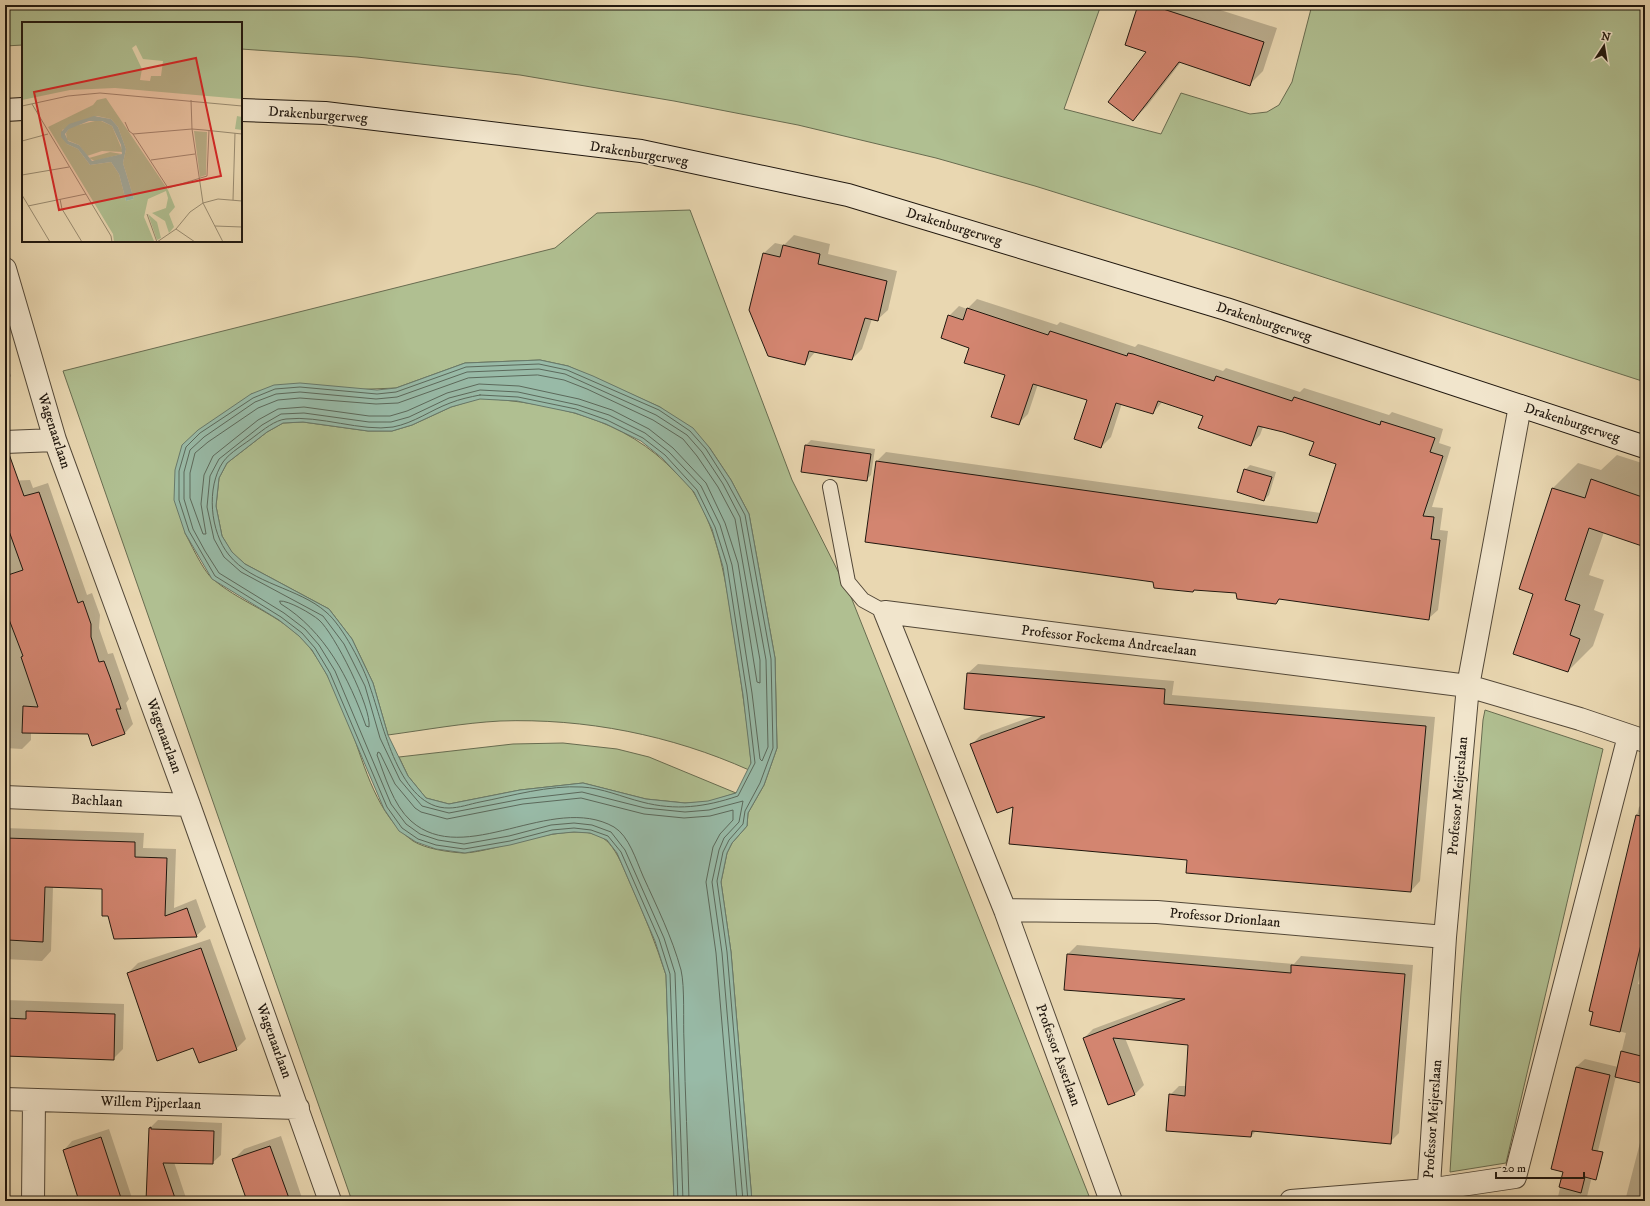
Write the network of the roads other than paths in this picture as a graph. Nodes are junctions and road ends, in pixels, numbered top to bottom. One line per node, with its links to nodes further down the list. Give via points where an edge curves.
1 (5, 110): 2 (street)
2 (22, 110)
3 (242, 110): 5 (street, Drakenburgerweg, via 325,113 641,152 848,195 1226,309)
4 (5, 269): 6 (street, Wagenaarlaan)
5 (1520, 406): 8 (street, Drakenburgerweg); 11 (street, Professor Meijerslaan)
6 (55, 440): 7 (street); 14 (street, Wagenaarlaan)
7 (5, 442)
8 (1645, 447)
9 (830, 487): 10 (lane, via 848,582 863,600)
10 (885, 612): 11 (street, Professor Fockema Andreaelaan); 15 (street)
11 (1468, 686): 12 (street, Professor Fockema Andreaelaan, via 1580,719); 16 (street, Professor Meijerslaan)
12 (1637, 739): 20 (street, Professor Meijerslaan, via 1515,1177)
13 (5, 797): 14 (street, Bachlaan)
14 (189, 805): 19 (street, Wagenaarlaan)
15 (1005, 910): 16 (street, Professor Drionlaan, via 1157,912); 23 (street, Professor Asserlaan)
16 (1445, 937): 20 (street, Professor Meijerslaan)
17 (5, 1099): 18 (street, Willem Pijperlaan)
18 (34, 1100): 19 (street, Willem Pijperlaan); 21 (street)
19 (298, 1108): 22 (street, Wagenaarlaan)
20 (1428, 1196): 24 (street)
21 (33, 1201)
22 (330, 1201)
23 (1111, 1201)
24 (1291, 1201)

